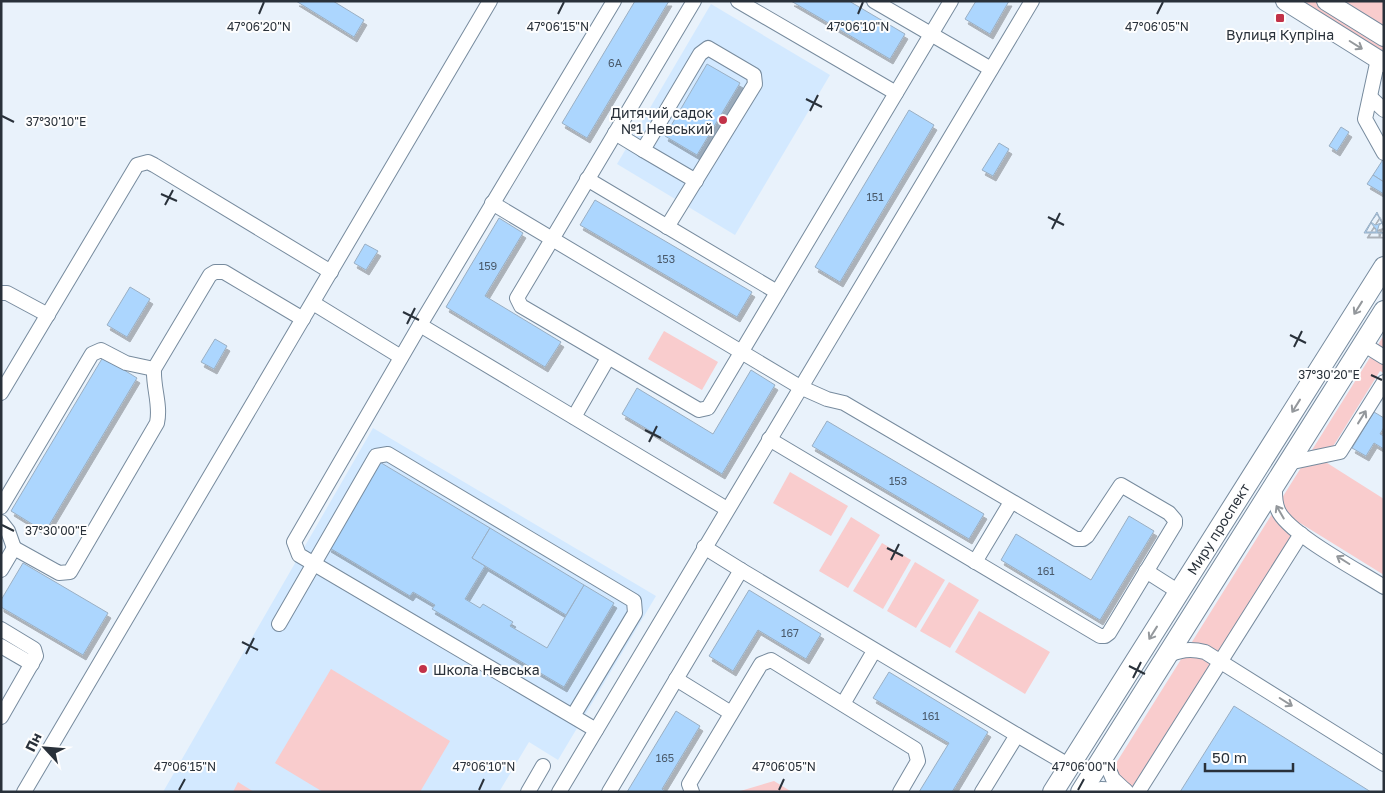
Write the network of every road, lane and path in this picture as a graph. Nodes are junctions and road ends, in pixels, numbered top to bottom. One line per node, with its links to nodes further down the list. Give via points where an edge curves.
1 (490, 1): 26 (lane)
2 (614, 1): 22 (lane)
3 (694, 1): 17 (lane)
4 (738, 1): 14 (lane)
5 (874, 1): 10 (lane)
6 (950, 1): 10 (lane)
7 (1032, 1): 13 (lane)
8 (1285, 1): 12 (main road, one-way to 12)
9 (1326, 1): 11 (main road)
10 (931, 34): 13 (lane); 14 (lane)
11 (1384, 37)
12 (1381, 61): 15 (lane)
13 (991, 69): 43 (lane)
14 (896, 93): 27 (lane)
15 (1370, 97): 16 (lane); 19 (lane, via 1365,119)
16 (1384, 110)
17 (615, 133): 18 (lane); 20 (lane)
18 (643, 150): 21 (lane); 21 (lane, via 700,54 708,48 713,49 751,72 756,79)
19 (1384, 153)
20 (587, 179): 23 (lane); 24 (lane)
21 (696, 181): 23 (lane)
22 (492, 203): 24 (lane); 33 (lane)
23 (667, 227): 27 (lane)
24 (552, 239): 35 (lane); 38 (lane, via 517,298 521,306)
25 (1384, 267): 39 (highway, Миру проспект, one-way to 39)
26 (331, 272): 29 (lane); 31 (lane, via 154,165 143,162 137,165)
27 (777, 292): 35 (lane)
28 (1, 293): 31 (lane, via 7,292)
29 (312, 303): 32 (lane); 36 (lane)
30 (1384, 311): 34 (highway, Миру проспект)
31 (48, 315): 44 (lane)
32 (304, 318): 40 (lane, via 224,272 215,272 210,275); 83 (lane)
33 (420, 325): 36 (lane); 45 (lane)
34 (1363, 344): 37 (lane); 41 (highway, Миру проспект)
35 (741, 352): 38 (lane, via 708,408 699,410); 43 (lane)
36 (401, 357): 57 (lane, via 294,542 299,555)
37 (1384, 357)
38 (608, 358): 45 (lane)
39 (1322, 364): 41 (highway); 62 (highway, Миру проспект, one-way to 62)
40 (154, 369): 50 (lane, via 126,363 101,350 92,354); 55 (lane, via 159,412 157,423 70,572 59,573)
41 (1342, 377): 47 (highway, Миру проспект)
42 (1384, 382): 47 (lane, one-way to 42, via 1340,452)
43 (800, 386): 46 (lane); 49 (lane, via 827,399 844,402)
44 (1, 393)
45 (574, 417): 51 (lane)
46 (769, 439): 51 (lane); 56 (lane)
47 (1288, 463): 48 (highway, Миру проспект)
48 (1275, 483): 53 (lane, one-way to 48, via 1278,511 1274,498); 67 (highway, Миру проспект)
49 (1011, 502): 56 (lane); 60 (lane, via 1080,540 1087,536 1118,487 1124,486 1175,520)
50 (1, 507)
51 (727, 509): 54 (lane)
52 (1, 522): 55 (lane)
53 (1301, 534): 61 (lane, one-way to 53); 68 (lane)
54 (704, 547): 59 (lane); 75 (lane)
55 (14, 548): 58 (lane)
56 (975, 562): 60 (lane, via 1100,636 1109,633)
57 (314, 564): 63 (lane); 73 (lane); 73 (lane, via 376,456 388,454 634,601 635,613)
58 (1, 570)
59 (741, 570): 66 (lane); 70 (lane)
60 (1146, 571): 62 (lane)
61 (1384, 587)
62 (1179, 592): 80 (highway, Миру проспект, one-way to 80)
63 (279, 624)
64 (1, 629): 69 (lane, via 34,649 36,656)
65 (1, 646): 69 (lane)
66 (874, 651): 71 (lane); 76 (lane)
67 (1166, 657): 68 (lane, via 1192,649); 77 (highway, Миру проспект)
68 (1221, 660): 78 (lane, one-way to 78); 82 (lane)
69 (32, 664): 74 (lane)
70 (676, 679): 72 (lane); 85 (lane)
71 (843, 704): 72 (lane, via 771,660 761,664); 87 (lane, via 915,749 918,761)
72 (731, 713): 86 (lane, via 689,784)
73 (573, 716): 75 (lane)
74 (1, 717)
75 (596, 730): 81 (lane)
76 (1016, 735): 80 (lane); 88 (lane)
77 (1103, 756): 82 (lane, via 1113,779); 90 (highway, Миру проспект)
78 (1384, 764)
79 (543, 766): 84 (lane)
80 (1070, 766): 89 (highway, Миру проспект)
81 (560, 791)
82 (1130, 791): 91 (lane, via 1104,789)
83 (24, 792)
84 (528, 792)
85 (610, 792)
86 (692, 792)
87 (900, 792)
88 (982, 792)
89 (1054, 792)
90 (1081, 792)
91 (1089, 792)

